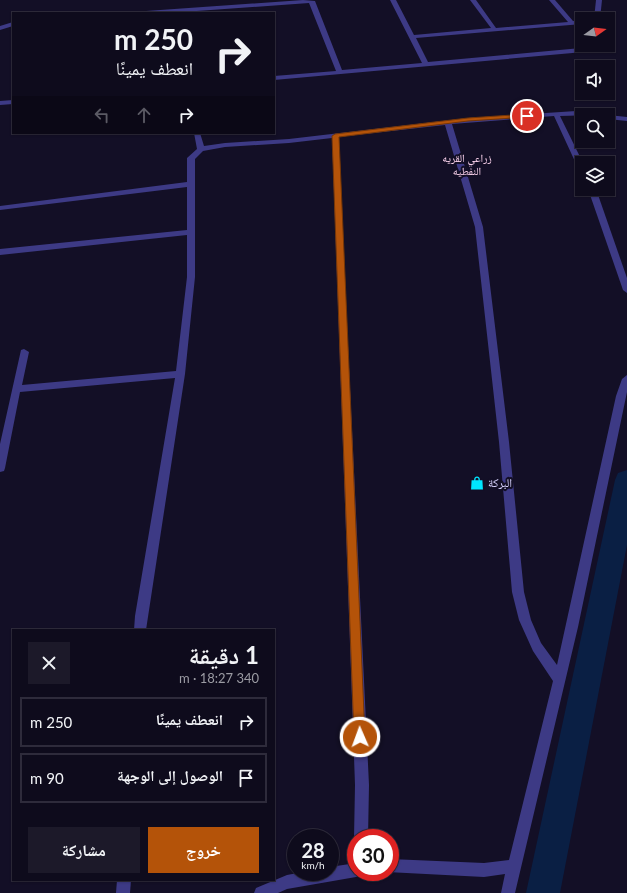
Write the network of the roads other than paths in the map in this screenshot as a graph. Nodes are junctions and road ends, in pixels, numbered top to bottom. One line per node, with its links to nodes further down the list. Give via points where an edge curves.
1 (312, 0): 6 (street); 17 (street)
2 (393, 0): 14 (street)
3 (473, 0): 13 (street)
4 (552, 0): 9 (street)
5 (599, 0): 8 (street)
6 (189, 9): 7 (street)
7 (157, 12)
8 (598, 12)
9 (572, 23): 10 (street); 13 (street)
10 (575, 23)
11 (12, 24): 12 (street)
12 (0, 28)
13 (495, 30): 14 (street)
14 (412, 37): 16 (street)
15 (575, 49): 16 (street)
16 (426, 64): 17 (street)
17 (340, 72): 18 (street)
18 (275, 78)
19 (12, 102): 20 (street)
20 (0, 103)
21 (575, 113): 22 (street)
22 (556, 114): 25 (street); 29 (street)
23 (615, 118): 24 (street)
24 (627, 119)
25 (448, 122): 27 (street); 42 (street, via 479,227 504,442 518,592 525,620 537,647)
26 (197, 134): 28 (street)
27 (335, 136): 28 (street); 43 (street, via 362,785)
28 (201, 149): 30 (street, via 191,158)
29 (576, 156)
30 (191, 184): 32 (street); 33 (street)
31 (594, 196): 35 (street)
32 (0, 208)
33 (191, 232): 34 (street); 37 (street, via 191,277)
34 (0, 252)
35 (627, 290)
36 (24, 352): 39 (street)
37 (180, 374): 39 (street); 41 (street)
38 (627, 379): 42 (street, via 621,396)
39 (16, 389): 40 (street)
40 (0, 468)
41 (140, 629)
42 (559, 679): 45 (street)
43 (361, 829)
44 (399, 866): 45 (street, via 484,870)
45 (514, 866): 50 (street)
46 (347, 872): 49 (street, via 287,882)
47 (124, 881): 48 (street)
48 (123, 893)
49 (261, 893)
50 (508, 893)

